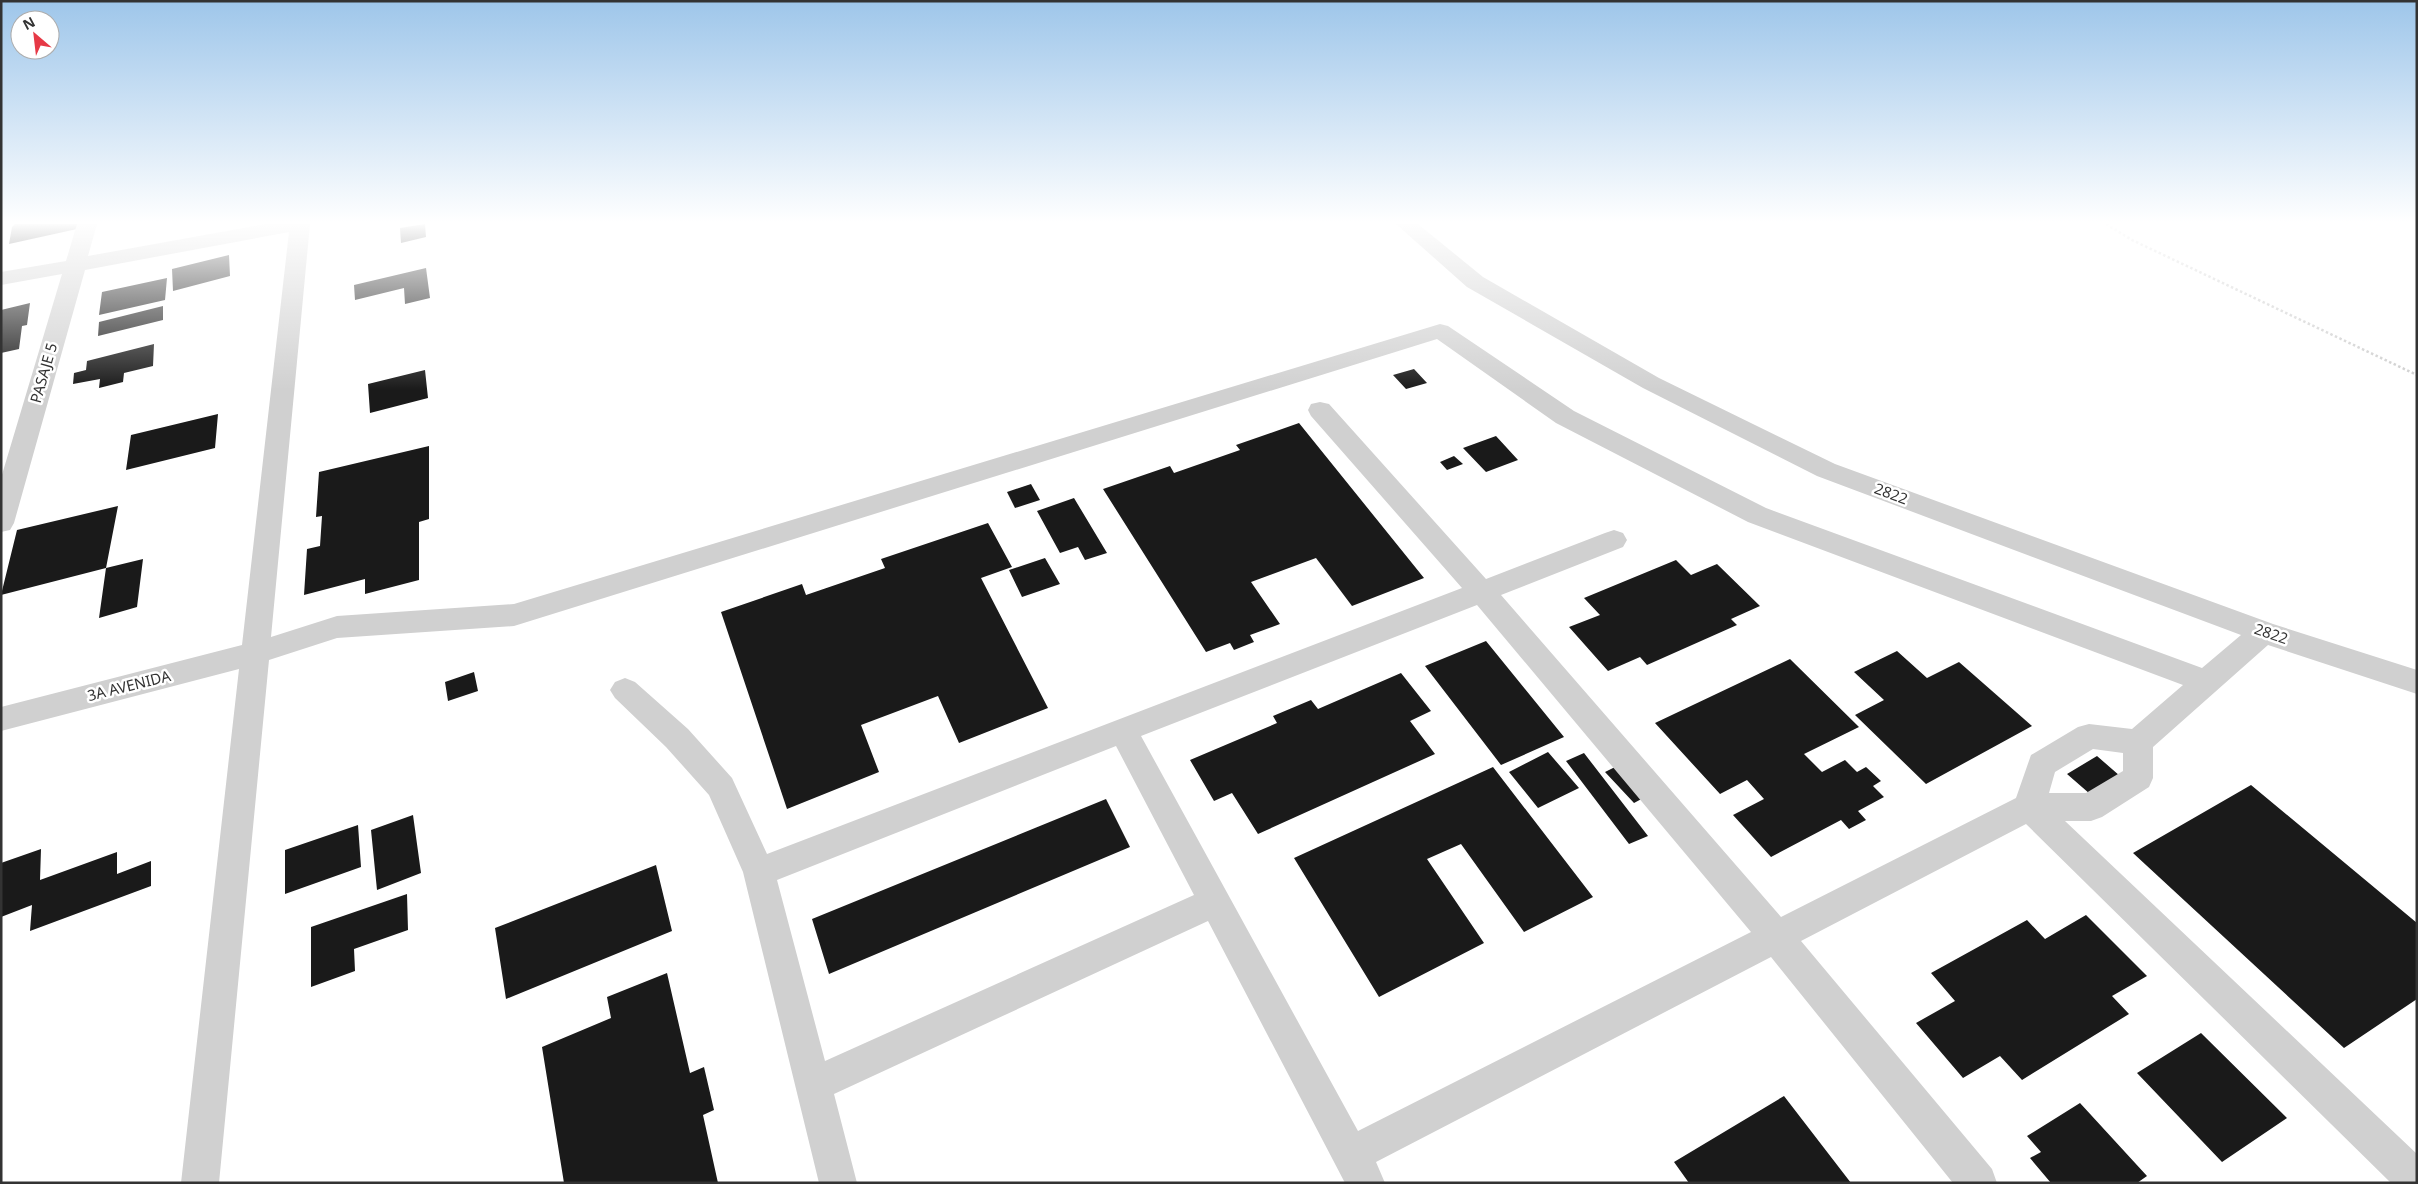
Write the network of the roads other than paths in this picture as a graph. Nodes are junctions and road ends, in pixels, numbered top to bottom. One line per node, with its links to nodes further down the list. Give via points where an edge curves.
1 (71, 279): 5 (street, PASAJE 5)
2 (293, 279): 9 (street)
3 (1473, 279): 8 (street, 2822, via 1651,384 1826,470)
4 (1320, 410): 7 (street)
5 (1, 523)
6 (1614, 540): 7 (street)
7 (1482, 592): 14 (street); 19 (street)
8 (2263, 632): 10 (street); 11 (street, 2822)
9 (256, 653): 10 (street, 3A AVENIDA, via 337,627 514,615 1440,330 1565,417 1756,515); 13 (street, 3A AVENIDA); 23 (street)
10 (2206, 682): 15 (street)
11 (2417, 682)
12 (625, 690): 17 (street, via 677,738 720,787)
13 (1, 719)
14 (1122, 731): 17 (street); 18 (street)
15 (2138, 742): 16 (street, via 2089,736 2042,764); 16 (street, via 2138,778 2091,807)
16 (2029, 807): 19 (street); 22 (street)
17 (760, 872): 20 (street)
18 (1214, 902): 20 (street); 21 (street)
19 (1776, 936): 21 (street); 25 (street)
20 (812, 1085): 24 (street)
21 (1358, 1169)
22 (2417, 1181)
23 (200, 1183)
24 (838, 1183)
25 (1978, 1183)

